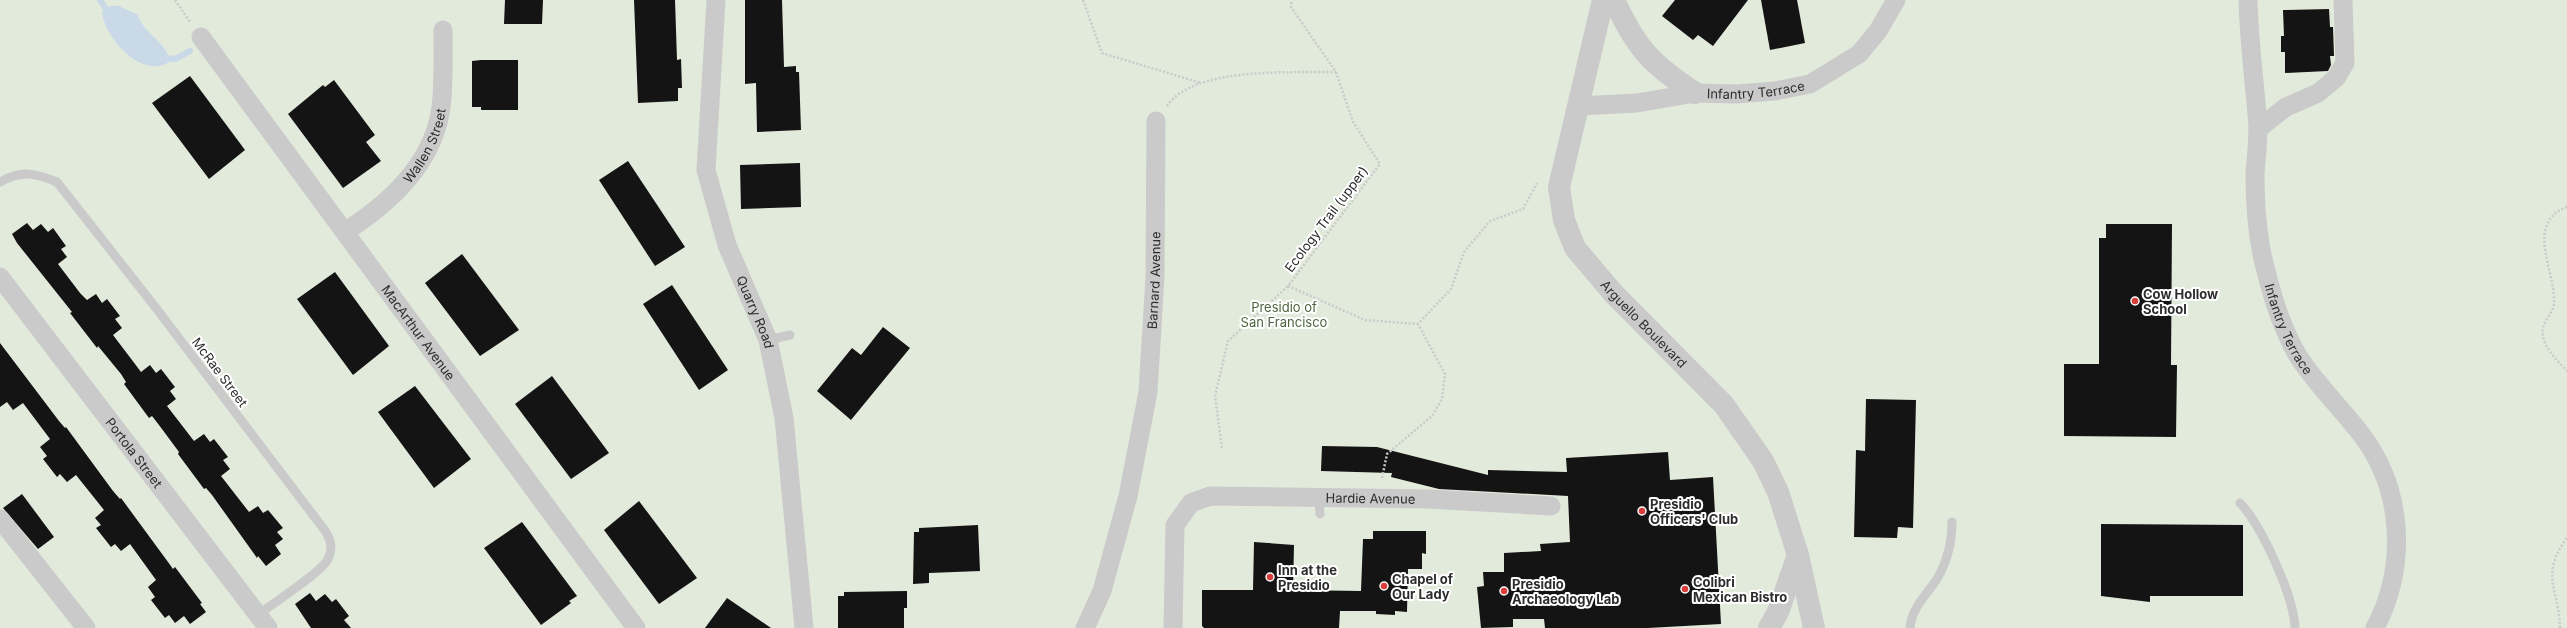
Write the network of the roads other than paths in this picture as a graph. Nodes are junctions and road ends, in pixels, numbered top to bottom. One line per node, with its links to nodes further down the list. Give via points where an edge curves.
1 (716, 0): 17 (street, Quarry Road, via 706,170 727,245)
2 (1602, 0): 10 (street, Arguello Boulevard)
3 (1614, 0): 9 (street, via 1625,24 1644,54 1666,74)
4 (1896, 0): 9 (street, Infantry Terrace, via 1878,32 1859,54 1810,84 1768,92)
5 (2248, 0): 12 (street, Infantry Terrace)
6 (2343, 0): 12 (street, via 2345,63 2336,78 2318,93 2286,107)
7 (443, 30): 14 (street, Wallen Street, via 441,107 422,160 386,203)
8 (201, 37): 14 (street, MacArthur Avenue)
9 (1695, 93): 10 (street, Infantry Terrace, via 1637,103)
10 (1579, 106): 22 (street, Arguello Boulevard, via 1559,186 1564,220 1575,248 1613,293 1724,405 1763,461 1778,492)
11 (1156, 121): 27 (street, Barnard Avenue, via 1155,277 1148,392 1128,496 1102,591)
12 (2258, 129): 33 (street, Infantry Terrace, via 2255,180 2258,236 2277,308 2290,340 2306,368 2373,451 2384,472 2392,498 2396,521 2393,583)
13 (0, 182): 23 (lane, McRae Street, via 10,176 35,173 57,182 326,532 331,541 331,549 323,566)
14 (346, 231): 25 (street, MacArthur Avenue)
15 (0, 277): 23 (street, Portola Street)
16 (790, 335): 17 (lane)
17 (768, 340): 26 (street, Quarry Road, via 784,418)
18 (2240, 503): 32 (lane, via 2251,516 2283,582 2295,616)
19 (1551, 506): 28 (street, Hardie Avenue, via 1378,499 1319,506 1210,496 1191,503 1175,525)
20 (0, 519): 24 (street)
21 (1952, 522): 31 (lane, via 1948,557 1936,580 1921,600)
22 (1798, 556): 29 (street, via 1778,612); 30 (street, Arguello Boulevard)
23 (263, 621)
24 (86, 628)
25 (636, 628)
26 (804, 628)
27 (1085, 628)
28 (1173, 628)
29 (1769, 628)
30 (1814, 628)
31 (1910, 628)
32 (2295, 628)
33 (2375, 628)

